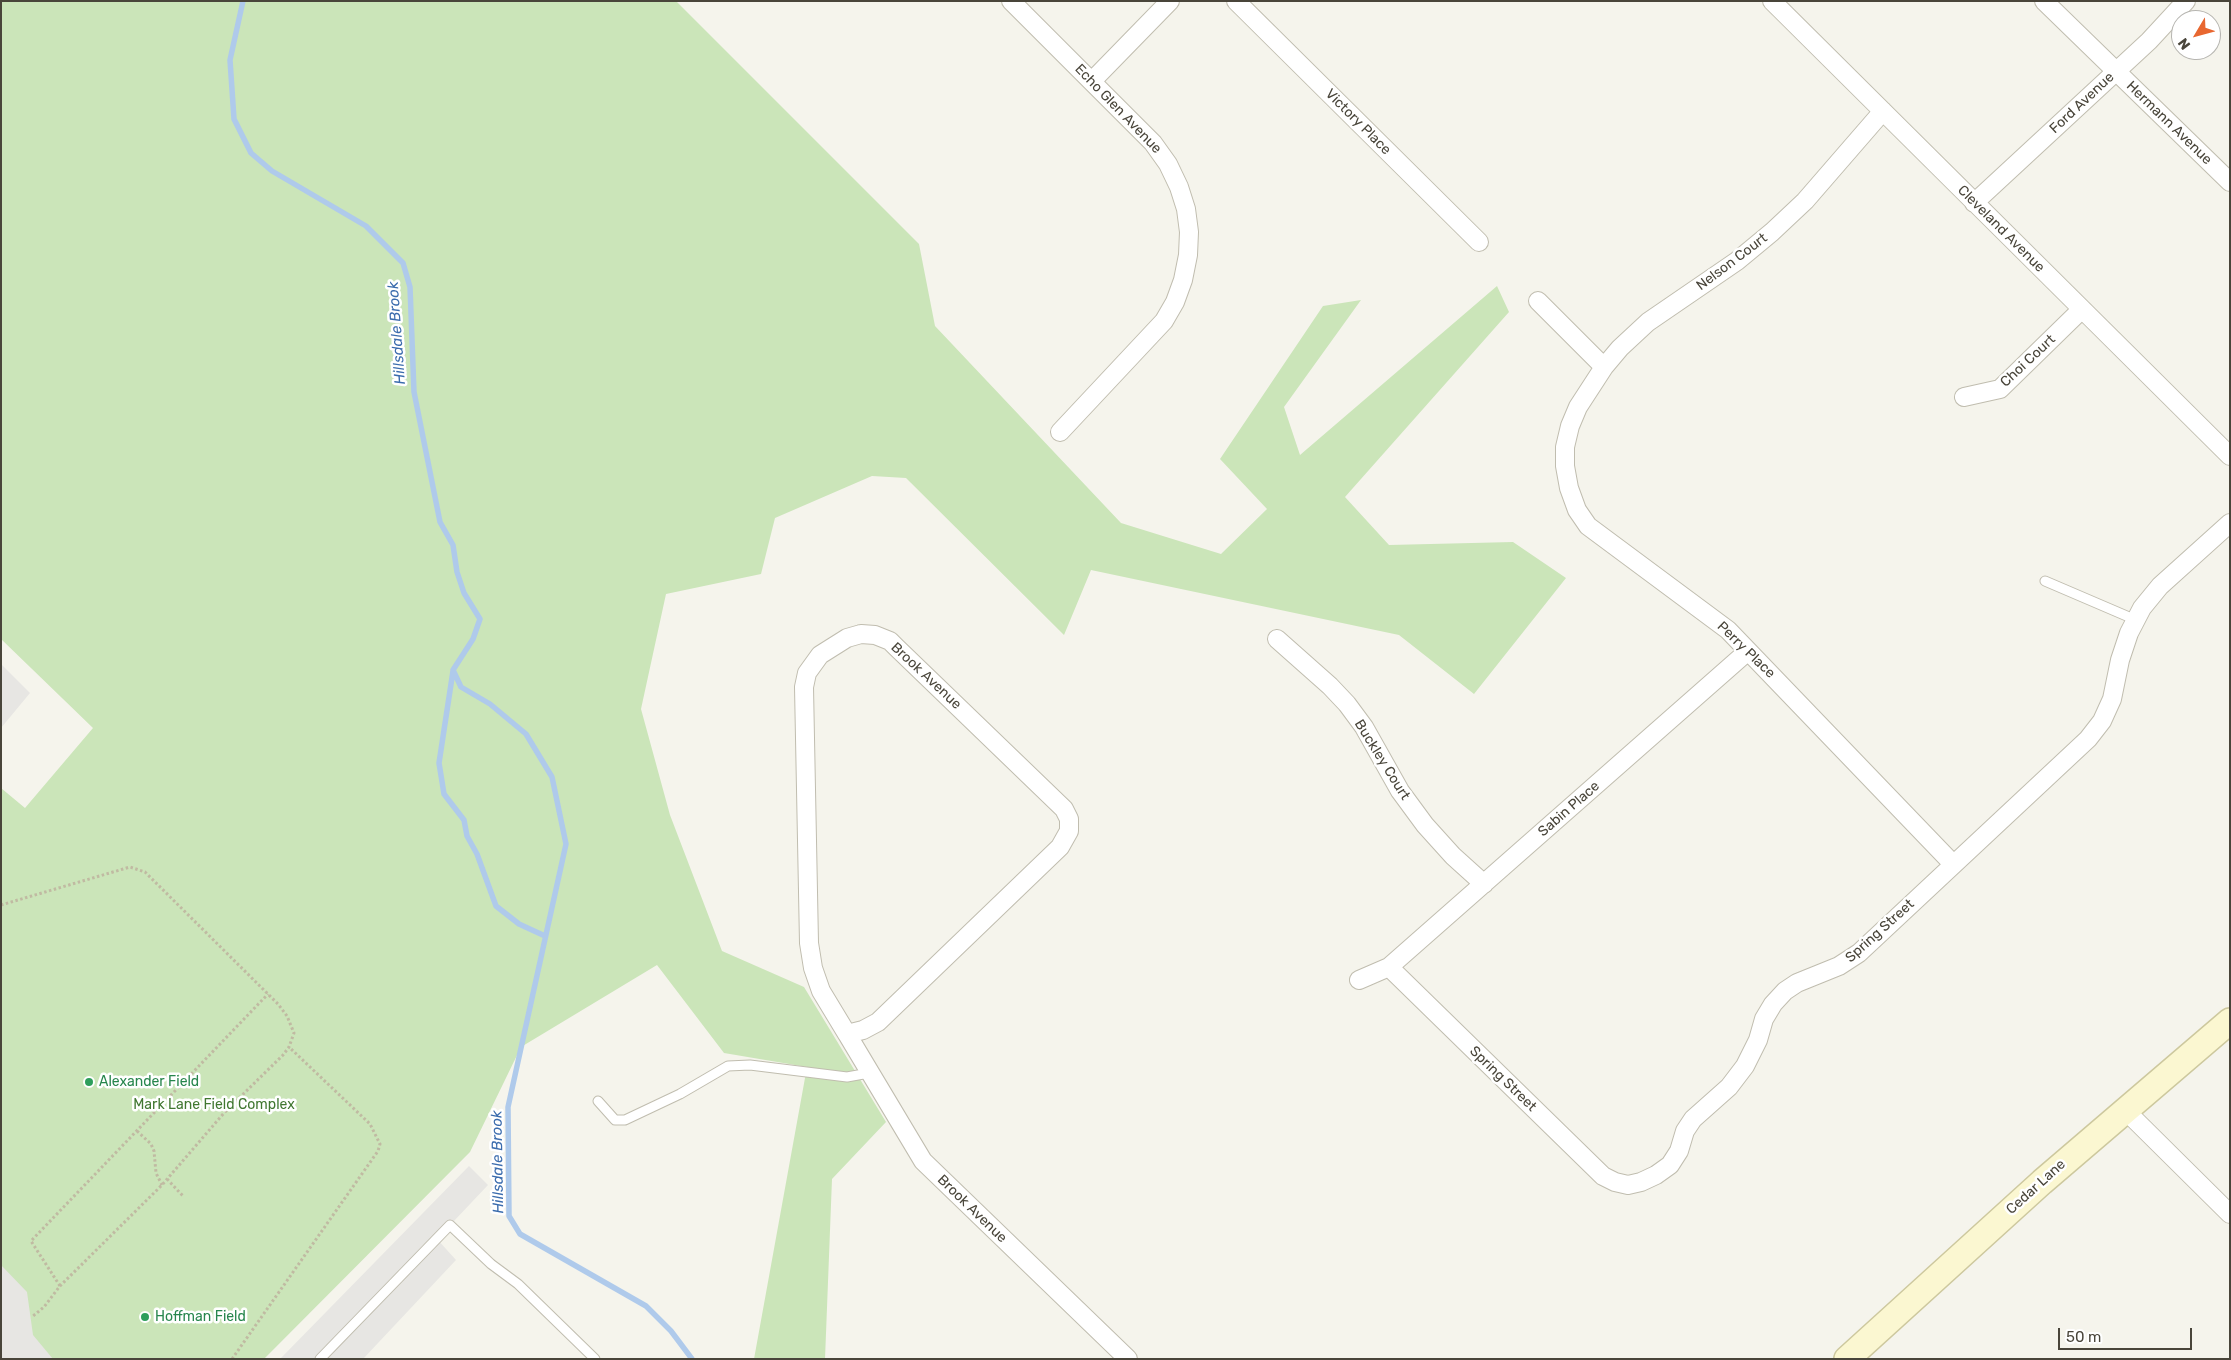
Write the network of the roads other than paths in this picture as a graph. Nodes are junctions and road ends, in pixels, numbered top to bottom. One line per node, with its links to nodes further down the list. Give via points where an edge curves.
1 (1011, 1): 8 (street, Echo Glen Avenue)
2 (1170, 1): 8 (street)
3 (1236, 1): 12 (street, Victory Place)
4 (1772, 1): 9 (street, Cleveland Avenue)
5 (2044, 1): 7 (street, Hermann Avenue)
6 (2186, 1): 7 (street, Ford Avenue)
7 (2116, 71): 10 (street, Hermann Avenue); 11 (street, Ford Avenue)
8 (1092, 81): 18 (street, Echo Glen Avenue, via 1153,142 1168,164 1186,209 1188,255 1178,295 1164,321)
9 (1883, 111): 11 (street, Cleveland Avenue); 15 (street, Nelson Court, via 1805,201 1772,232 1737,261 1648,322)
10 (2230, 182)
11 (1974, 203): 14 (street, Cleveland Avenue)
12 (1479, 242)
13 (1538, 301): 15 (street)
14 (2082, 309): 16 (street, Choi Court, via 2000,389); 19 (street, Cleveland Avenue)
15 (1604, 367): 17 (street, Nelson Court)
16 (1964, 396)
17 (1578, 407): 24 (street, Perry Place, via 1570,426 1565,466 1577,510 1588,526 1728,630)
18 (1060, 432)
19 (2230, 456)
20 (2230, 523): 22 (street, Spring Street, via 2160,586)
21 (2044, 581): 22 (lane)
22 (2136, 620): 25 (street, Spring Street, via 2120,660 2112,700 2102,721 2088,739)
23 (1277, 639): 26 (street, Buckley Court, via 1347,704 1364,726 1400,791 1425,825)
24 (1748, 651): 25 (street, Perry Place); 26 (street, Sabin Place)
25 (1953, 864): 27 (street, Spring Street, via 1859,953 1839,966 1784,991 1764,1019 1758,1040 1740,1073 1693,1119 1670,1165 1641,1182 1622,1184 1603,1176)
26 (1484, 884): 27 (street, Sabin Place)
27 (1389, 967): 28 (street)
28 (1360, 980)
29 (2230, 1021): 33 (street, Cedar Lane)
30 (847, 1034): 30 (street, Brook Avenue, via 821,991 809,942 804,687 808,673 820,655 847,638 861,634 890,641 1064,809 1069,819 1069,831 1060,847 878,1022); 31 (street, Brook Avenue)
31 (869, 1073): 32 (lane, via 847,1077 750,1065 728,1066 680,1094 625,1120 615,1120); 38 (street, Brook Avenue, via 923,1161)
32 (598, 1101)
33 (2125, 1110): 34 (street); 35 (street, Cedar Lane)
34 (2230, 1214)
35 (1850, 1358)
36 (320, 1359): 37 (lane, via 450,1225 491,1264 518,1284)
37 (595, 1359)
38 (1128, 1359)

